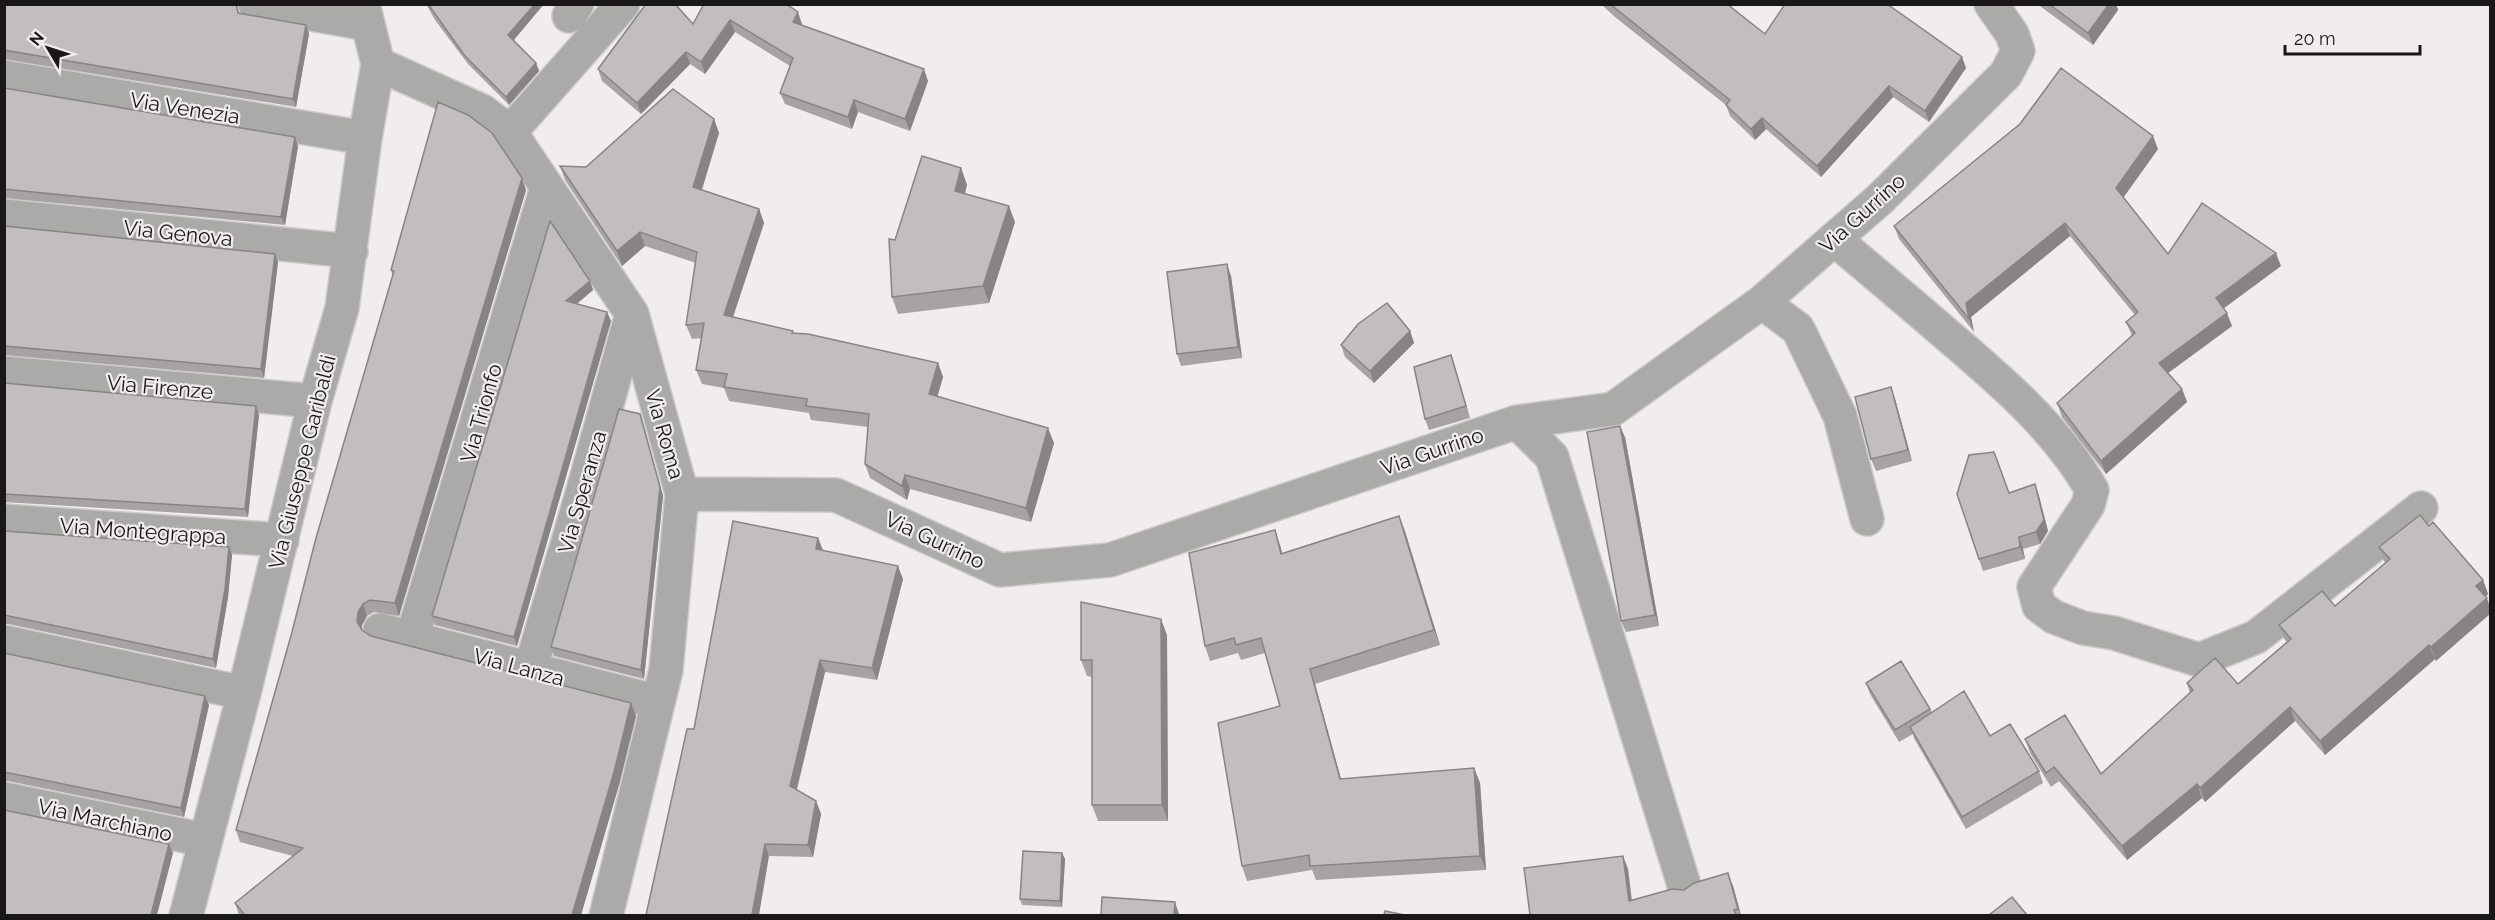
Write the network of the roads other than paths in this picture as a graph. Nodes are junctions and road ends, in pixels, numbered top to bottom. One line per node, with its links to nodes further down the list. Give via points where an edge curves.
1 (255, 4): 4 (street)
2 (623, 4): 7 (street)
3 (1990, 4): 11 (street, Via Gurrino, via 2012,34 2018,51 2006,74)
4 (365, 14): 5 (street, Via Giuseppe Garibaldi)
5 (378, 64): 7 (street, Via Roma, via 482,111); 8 (street, Via Giuseppe Garibaldi)
6 (4, 77): 8 (street, Via Venezia)
7 (510, 132): 9 (street, Via Roma)
8 (365, 138): 12 (street, Via Giuseppe Garibaldi)
9 (547, 187): 14 (street, Via Roma); 24 (street, Via Trionfo)
10 (4, 216): 12 (street, Via Genova)
11 (1834, 239): 13 (street, Via Gurrino); 19 (street, via 1986,368 2079,466 2092,490 2088,505 2034,587 2039,606 2054,617 2199,660 2256,637)
12 (351, 251): 16 (street, Via Giuseppe Garibaldi, via 342,308)
13 (1762, 302): 17 (street, Via Gurrino, via 1613,409); 20 (street, via 1798,329 1840,416)
14 (632, 314): 18 (street, Via Roma); 26 (street, Via Speranza)
15 (4, 373): 16 (street, Via Firenze)
16 (315, 401): 22 (street, Via Giuseppe Garibaldi)
17 (1517, 422): 18 (street, Via Gurrino, via 1110,560 1000,570 836,495); 31 (street, via 1552,457)
18 (682, 494): 28 (street, Via Roma, via 666,670)
19 (2421, 508)
20 (1867, 519)
21 (4, 521): 22 (street, Via Montegrappa)
22 (282, 540): 27 (street, Via Giuseppe Garibaldi)
23 (380, 630): 24 (street, Via Lanza)
24 (412, 638): 26 (street, Via Lanza)
25 (4, 642): 27 (street)
26 (530, 670): 28 (street, Via Lanza)
27 (244, 693): 30 (street, Via Giuseppe Garibaldi)
28 (658, 702): 33 (street, Via Roma)
29 (4, 799): 30 (street, Via Marchiano)
30 (205, 840): 32 (street, Via Giuseppe Garibaldi)
31 (1684, 885)
32 (186, 915)
33 (606, 915)

